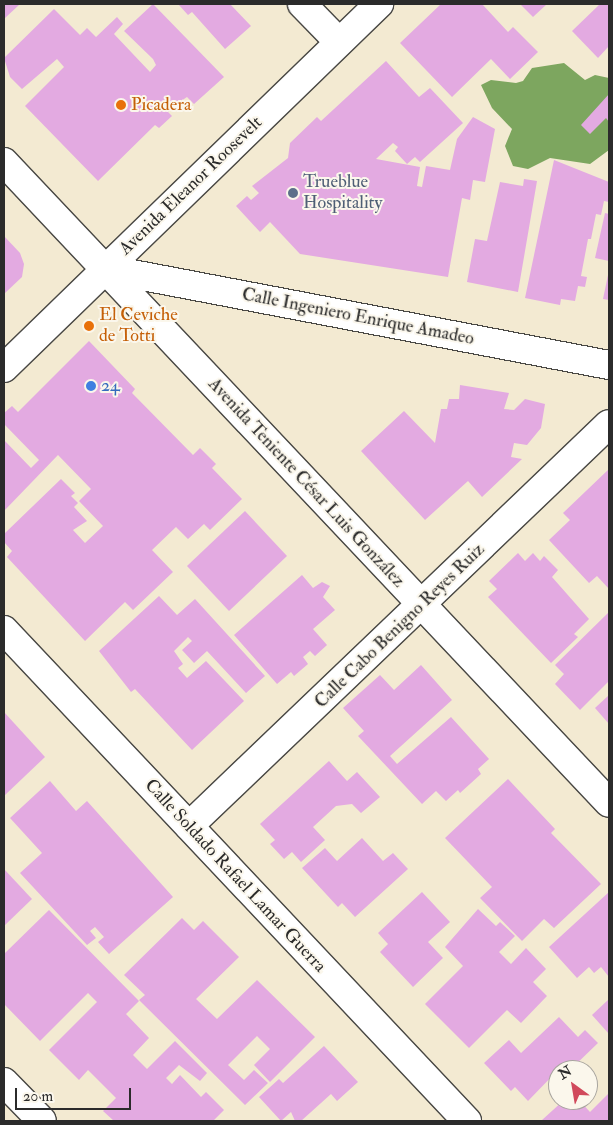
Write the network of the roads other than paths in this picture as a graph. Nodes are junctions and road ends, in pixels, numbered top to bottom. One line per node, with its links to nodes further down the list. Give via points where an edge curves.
1 (302, 4): 3 (street)
2 (378, 4): 3 (street, Avenida Eleanor Roosevelt)
3 (339, 42): 5 (street, Avenida Eleanor Roosevelt)
4 (4, 162): 5 (street, Avenida Teniente César Luis González)
5 (106, 269): 6 (street, Calle Ingeniero Enrique Amadeo); 7 (street, Avenida Eleanor Roosevelt); 9 (street, Avenida Teniente César Luis González)
6 (609, 365)
7 (4, 368)
8 (609, 424): 9 (street, Calle Cabo Benigno Reyes Ruiz)
9 (422, 606): 11 (street, Avenida Teniente César Luis González); 12 (street, Calle Cabo Benigno Reyes Ruiz)
10 (4, 630): 12 (street, Calle Soldado Rafael Lamar Guerra)
11 (609, 803)
12 (188, 826): 15 (street, Calle Soldado Rafael Lamar Guerra)
13 (4, 1082): 14 (street)
14 (42, 1121)
15 (467, 1121)

